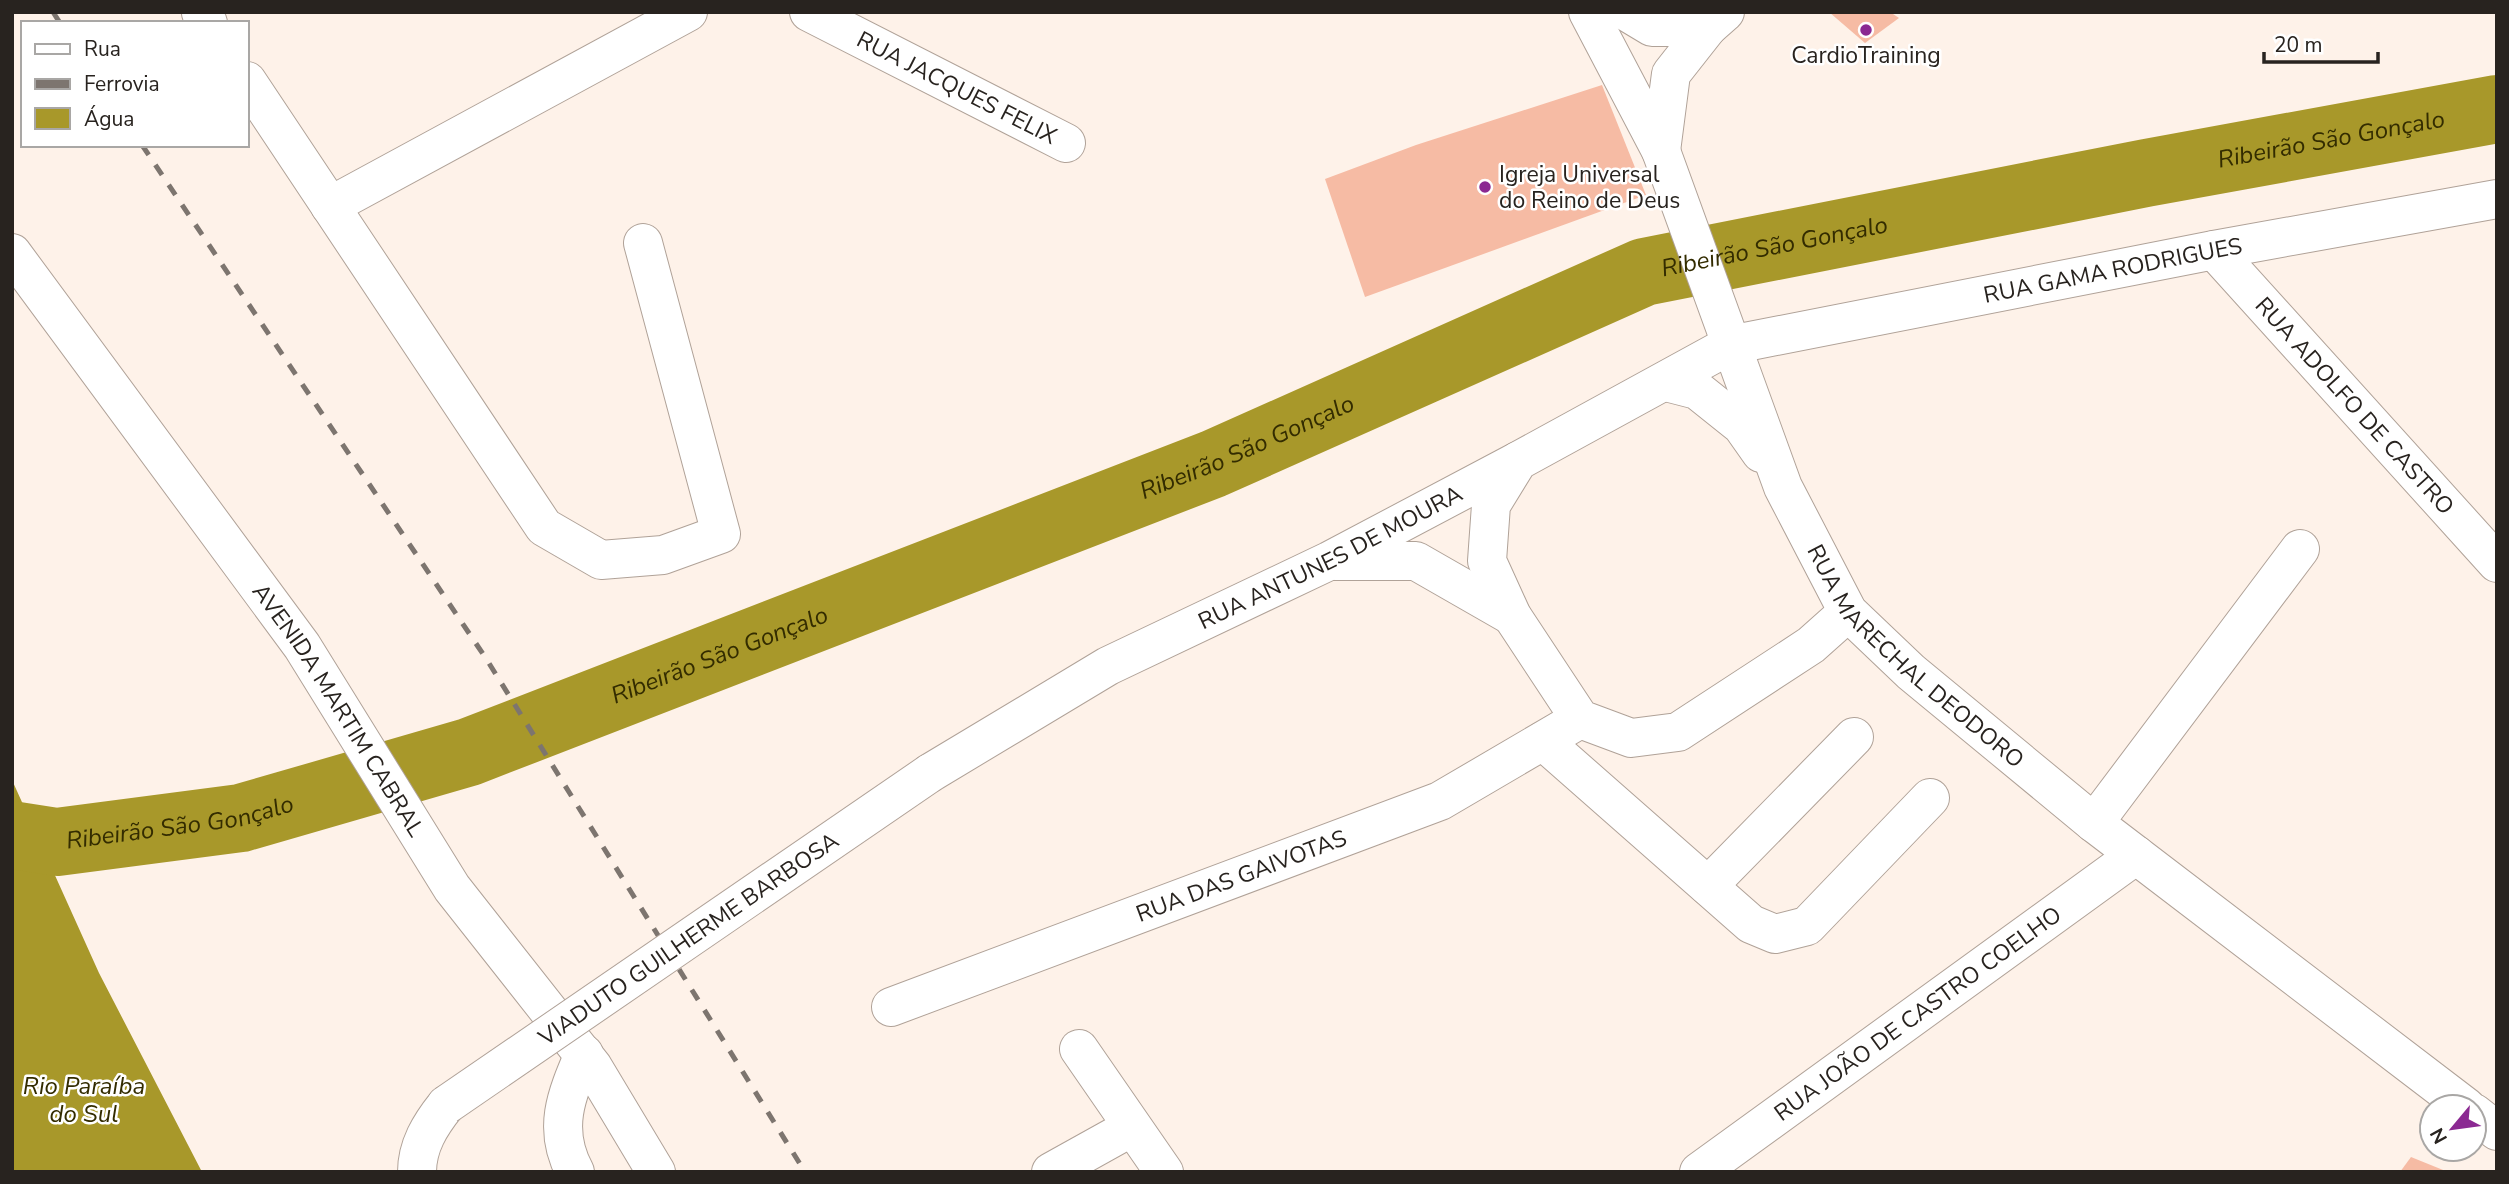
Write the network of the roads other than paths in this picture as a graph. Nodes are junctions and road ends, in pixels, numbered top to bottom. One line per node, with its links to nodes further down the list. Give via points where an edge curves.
1 (688, 12): 10 (street)
2 (810, 12): 7 (street, RUA JACQUES FELIX)
3 (1588, 12): 8 (street)
4 (1627, 12): 5 (street, via 1652,27)
5 (1717, 20): 8 (street, RUA MARECHAL DEODORO, via 1671,74)
6 (248, 83): 10 (street)
7 (1066, 143)
8 (1661, 151): 14 (street, RUA MARECHAL DEODORO)
9 (2497, 199): 12 (street, RUA GAMA RODRIGUES)
10 (330, 206): 11 (street, via 544,527 601,559 663,555 721,534)
11 (643, 243)
12 (2214, 250): 14 (street, RUA GAMA RODRIGUES); 20 (street, RUA ADOLFO DE CASTRO)
13 (12, 253): 35 (street, AVENIDA MARTIM CABRAL, via 302,646 452,888)
14 (1730, 345): 15 (street, RUA ANTUNES DE MOURA); 17 (street, RUA MARECHAL DEODORO)
15 (1666, 382): 16 (street, RUA ANTUNES DE MOURA); 17 (street, via 1697,390 1742,426)
16 (1518, 461): 19 (street, RUA ANTUNES DE MOURA); 22 (street, via 1491,505 1487,561)
17 (1783, 487): 21 (street, RUA MARECHAL DEODORO)
18 (2300, 549): 30 (street)
19 (1329, 561): 22 (street, via 1416,561); 28 (street, RUA ANTUNES DE MOURA, via 1108,666)
20 (2497, 563)
21 (1848, 612): 23 (street); 24 (street, RUA MARECHAL DEODORO)
22 (1512, 616): 25 (street)
23 (1811, 645): 24 (street, via 1853,645); 25 (street, via 1678,732 1631,738)
24 (1911, 672): 30 (street, RUA MARECHAL DEODORO)
25 (1580, 719): 27 (street, RUA DAS GAIVOTAS)
26 (1854, 737): 32 (street)
27 (1543, 741): 32 (street); 33 (street, RUA DAS GAIVOTAS, via 1440,801)
28 (930, 773): 41 (street, VIADUTO GUILHERME BARBOSA, bridge, via 446,1105 428,1128)
29 (1930, 798): 32 (street, via 1807,926 1775,934 1751,924)
30 (2094, 823): 31 (street, RUA MARECHAL DEODORO)
31 (2136, 855): 36 (street, RUA MARECHAL DEODORO); 45 (street, RUA JOÃO DE CASTRO COELHO)
32 (1708, 886)
33 (891, 1007)
34 (1079, 1049): 37 (street)
35 (584, 1054): 40 (street, via 564,1099 563,1149); 42 (street, AVENIDA MARTIM CABRAL)
36 (2448, 1093)
37 (1132, 1127): 43 (street); 44 (street)
38 (2497, 1131): 39 (street)
39 (2497, 1140)
40 (573, 1170)
41 (417, 1172)
42 (656, 1172)
43 (1051, 1172)
44 (1164, 1172)
45 (1699, 1172)

